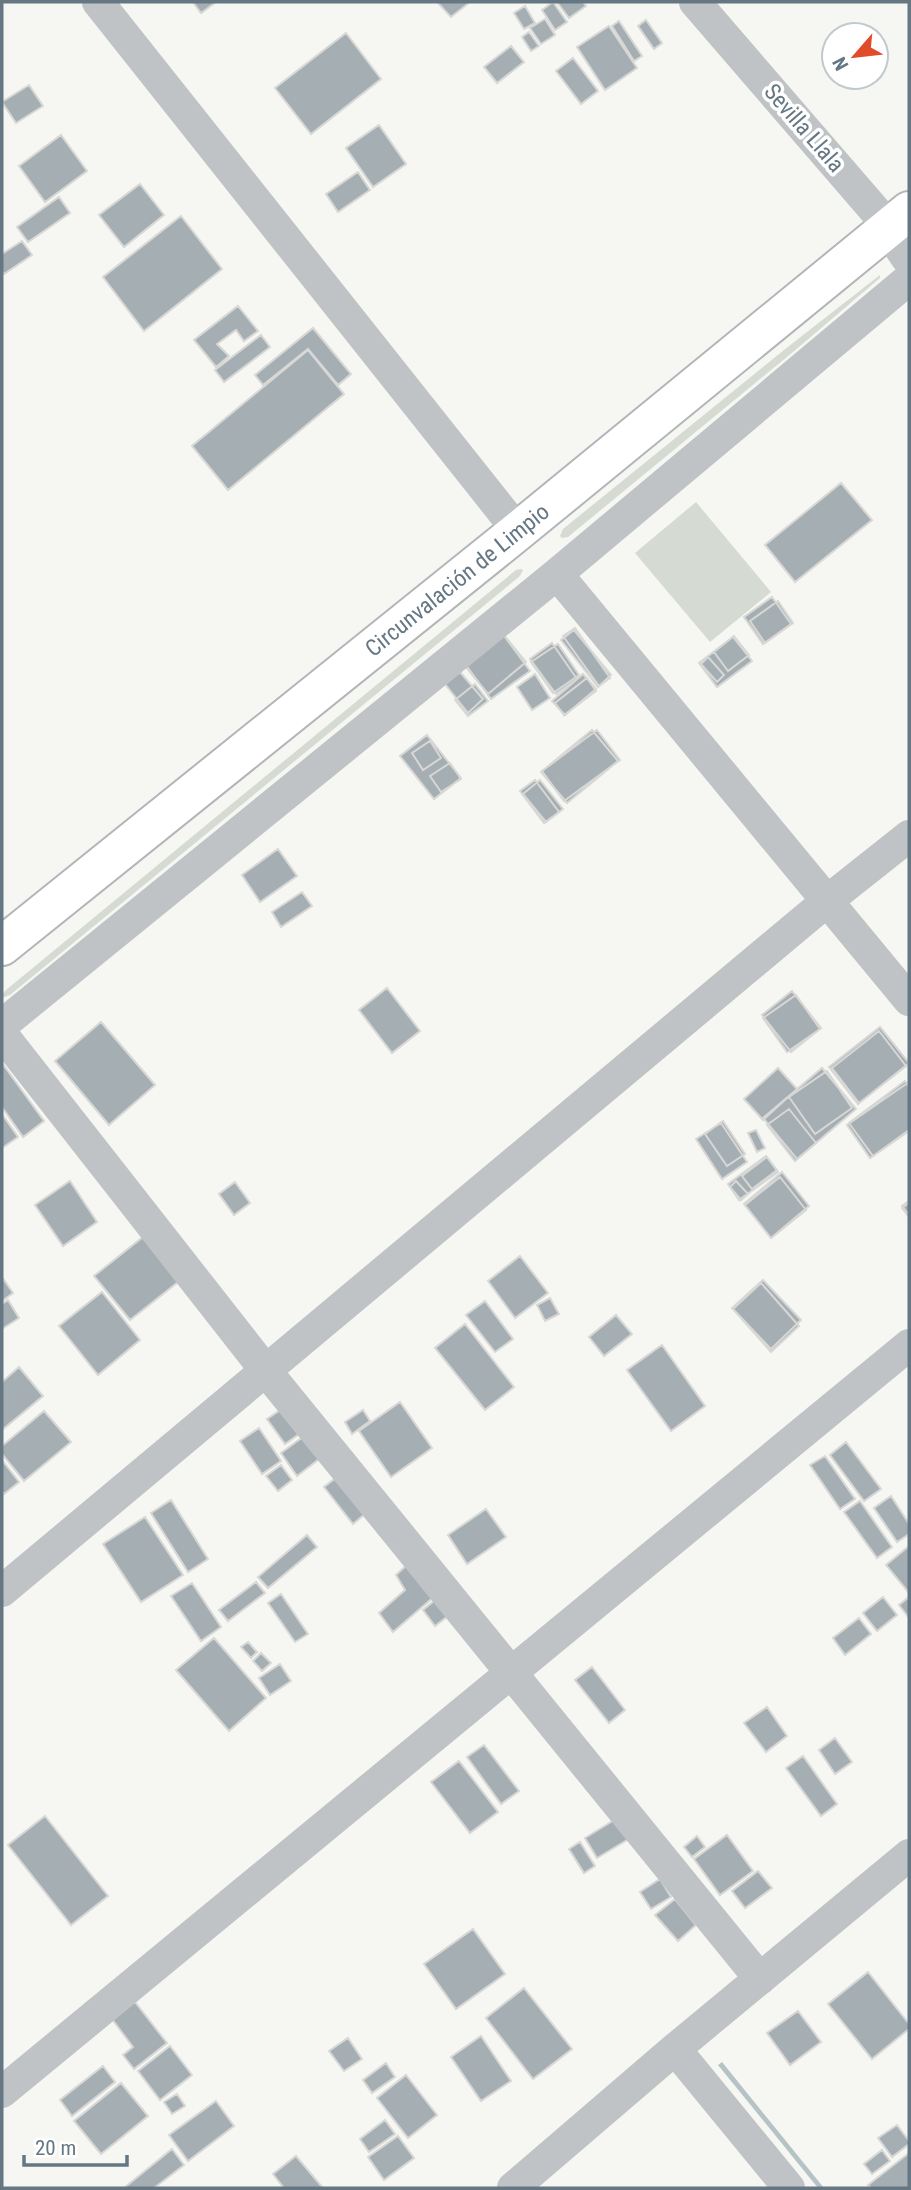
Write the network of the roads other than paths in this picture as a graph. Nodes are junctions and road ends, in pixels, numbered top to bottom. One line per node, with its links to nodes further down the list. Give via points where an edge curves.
1 (695, 2): 3 (street, Sevilla Llala)
2 (94, 3): 5 (street)
3 (903, 231): 5 (highway, Circunvalación de Limpio)
4 (909, 279): 6 (street)
5 (518, 531): 9 (highway, Circunvalación de Limpio)
6 (557, 574): 8 (street); 11 (street)
7 (909, 836): 8 (street)
8 (827, 901): 10 (street); 14 (street)
9 (2, 946)
10 (909, 1000)
11 (2, 1025)
12 (2, 1034): 14 (street)
13 (909, 1345): 16 (street)
14 (266, 1371): 15 (street); 16 (street)
15 (2, 1591)
16 (512, 1673): 18 (street); 20 (street)
17 (909, 1855): 18 (street)
18 (760, 1979): 19 (street)
19 (675, 2049): 21 (street); 22 (street)
20 (2, 2092)
21 (513, 2188)
22 (789, 2188)

